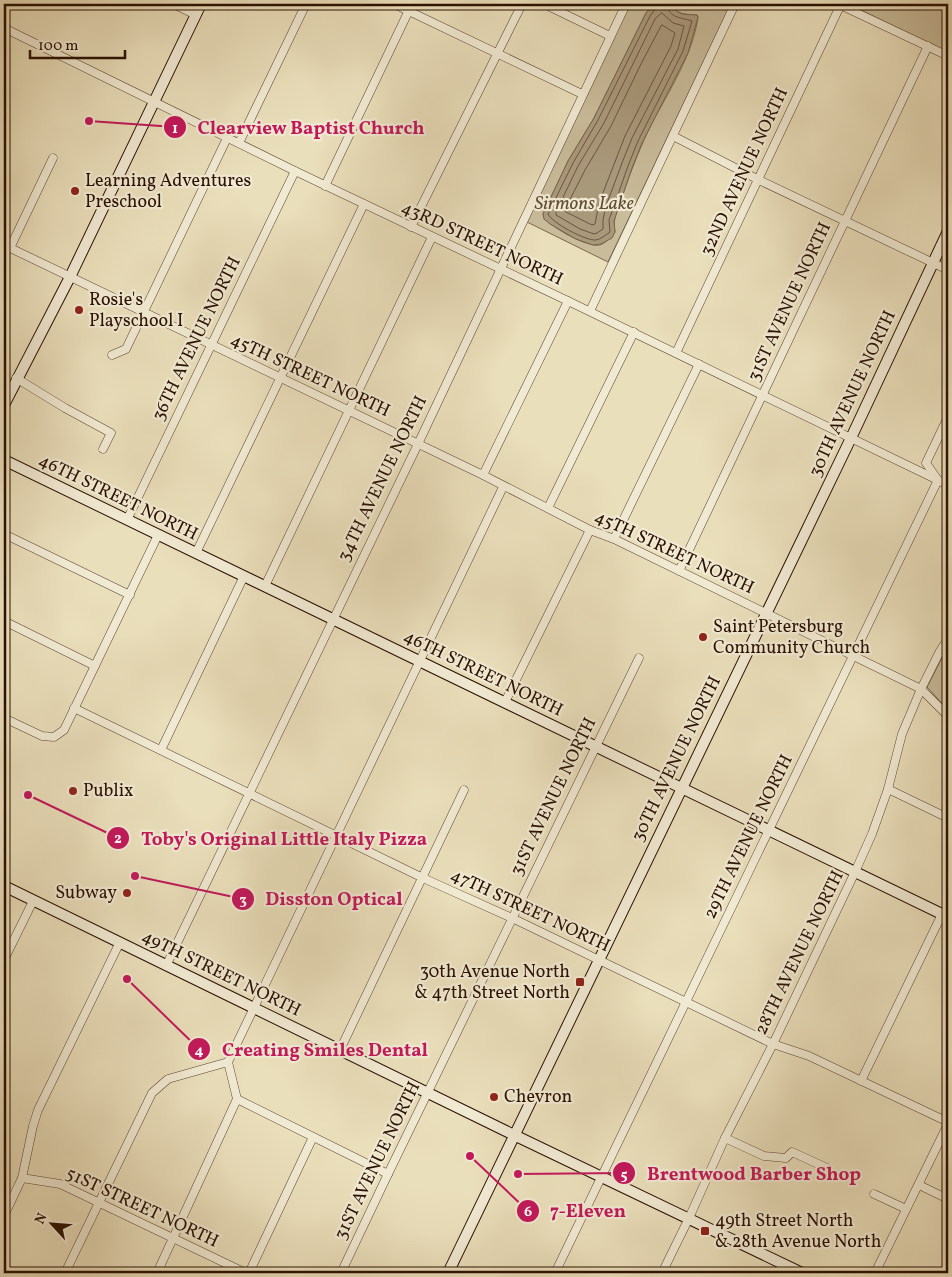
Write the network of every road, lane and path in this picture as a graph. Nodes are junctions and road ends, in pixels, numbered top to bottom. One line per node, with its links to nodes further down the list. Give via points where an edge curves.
1 (173, 4): 11 (street)
2 (201, 4): 11 (street)
3 (306, 4): 21 (street)
4 (394, 4): 10 (street)
5 (522, 4): 15 (street)
6 (544, 4): 13 (street)
7 (626, 4): 13 (street, 34TH AVENUE NORTH)
8 (735, 4): 19 (street)
9 (839, 4): 14 (street); 24 (street, 32ND AVENUE NORTH)
10 (411, 7): 15 (street); 25 (street)
11 (196, 14): 18 (street)
12 (4, 28): 18 (street, 43RD STREET NORTH)
13 (610, 36): 17 (street, 34TH AVENUE NORTH)
14 (928, 46): 16 (street); 27 (street, 31ST AVENUE NORTH)
15 (498, 54): 17 (street); 28 (street)
16 (948, 56)
17 (582, 94): 33 (street, 34TH AVENUE NORTH)
18 (154, 102): 20 (street, 43RD STREET NORTH); 35 (street)
19 (673, 136): 24 (street); 37 (street)
20 (227, 138): 21 (street, 43RD STREET NORTH); 38 (street)
21 (239, 144): 23 (street, 43RD STREET NORTH)
22 (54, 158): 31 (street)
23 (295, 172): 25 (street, 43RD STREET NORTH); 40 (street, 36TH AVENUE NORTH)
24 (759, 180): 27 (street); 41 (street, 32ND AVENUE NORTH)
25 (325, 186): 26 (street, 43RD STREET NORTH)
26 (364, 204): 28 (street, 43RD STREET NORTH); 45 (street)
27 (845, 221): 32 (street); 46 (street, 31ST AVENUE NORTH)
28 (411, 227): 30 (street, 43RD STREET NORTH)
29 (948, 231): 32 (street, 30TH AVENUE NORTH)
30 (432, 237): 33 (street, 43RD STREET NORTH); 48 (street)
31 (7, 246): 35 (street, 45TH STREET NORTH)
32 (933, 263): 34 (street); 50 (street, 30TH AVENUE NORTH)
33 (500, 270): 36 (street, 43RD STREET NORTH); 51 (street, 34TH AVENUE NORTH)
34 (948, 270)
35 (70, 277): 38 (street, 45TH STREET NORTH); 44 (street)
36 (568, 301): 37 (street, 43RD STREET NORTH); 54 (street)
37 (590, 311): 39 (street, 43RD STREET NORTH)
38 (144, 312): 40 (street, 45TH STREET NORTH); 42 (street, via 126,349)
39 (634, 332): 41 (street, 43RD STREET NORTH); 58 (street)
40 (211, 346): 45 (street, 45TH STREET NORTH); 59 (street, 36TH AVENUE NORTH)
41 (676, 353): 43 (street, 43RD STREET NORTH)
42 (112, 355)
43 (698, 364): 46 (street, 43RD STREET NORTH); 63 (street)
44 (16, 378): 47 (street); 52 (street, via 111,433)
45 (280, 378): 48 (street, 45TH STREET NORTH); 64 (street)
46 (763, 395): 50 (street, 43RD STREET NORTH); 65 (street, 31ST AVENUE NORTH)
47 (4, 405)
48 (349, 410): 51 (street, 45TH STREET NORTH); 67 (street)
49 (948, 416): 55 (street, via 926,463)
50 (851, 438): 55 (street, 43RD STREET NORTH); 69 (street, 30TH AVENUE NORTH)
51 (418, 444): 54 (street, 45TH STREET NORTH); 70 (street, 34TH AVENUE NORTH)
52 (103, 449)
53 (4, 460): 59 (street, 46TH STREET NORTH)
54 (483, 475): 57 (street, 45TH STREET NORTH)
55 (938, 480): 56 (street, 43RD STREET NORTH); 73 (street, 29TH AVENUE NORTH)
56 (948, 485)
57 (503, 487): 58 (street, 45TH STREET NORTH); 75 (street)
58 (548, 508): 60 (street, 45TH STREET NORTH)
59 (127, 520): 62 (street, 46TH STREET NORTH)
60 (590, 530): 63 (street, 45TH STREET NORTH); 78 (street)
61 (4, 534): 68 (street)
62 (158, 535): 64 (street, 46TH STREET NORTH); 68 (street)
63 (614, 539): 65 (street, 45TH STREET NORTH)
64 (196, 553): 66 (street, 46TH STREET NORTH)
65 (679, 571): 69 (street, 45TH STREET NORTH)
66 (244, 576): 67 (street, 46TH STREET NORTH); 83 (street)
67 (264, 586): 70 (street, 46TH STREET NORTH)
68 (130, 595): 76 (street)
69 (765, 614): 73 (street, 45TH STREET NORTH); 84 (street, 30TH AVENUE NORTH)
70 (332, 619): 75 (street, 46TH STREET NORTH); 87 (street, 34TH AVENUE NORTH)
71 (4, 621): 76 (street)
72 (948, 639): 77 (street, 28TH AVENUE NORTH)
73 (852, 656): 77 (street, 45TH STREET NORTH); 89 (street, 29TH AVENUE NORTH)
74 (639, 658): 82 (street, 31ST AVENUE NORTH)
75 (419, 662): 78 (street, 46TH STREET NORTH); 90 (street)
76 (95, 666): 79 (street)
77 (920, 689): 80 (street, 45TH STREET NORTH); 85 (street, 28TH AVENUE NORTH, via 902,734)
78 (505, 702): 82 (street, 46TH STREET NORTH)
79 (74, 708): 81 (street, via 64,730 54,737 42,736); 83 (street, 47TH STREET NORTH)
80 (948, 716)
81 (4, 718)
82 (596, 746): 84 (street, 46TH STREET NORTH); 96 (street, 31ST AVENUE NORTH)
83 (161, 750): 87 (street, 47TH STREET NORTH)
84 (681, 788): 89 (street, 46TH STREET NORTH); 99 (street, 30TH AVENUE NORTH)
85 (888, 789): 88 (street); 91 (street, 28TH AVENUE NORTH)
86 (464, 790): 92 (street)
87 (249, 793): 90 (street, 47TH STREET NORTH); 100 (street, 34TH AVENUE NORTH)
88 (948, 818)
89 (768, 830): 91 (street, 46TH STREET NORTH); 101 (street, 29TH AVENUE NORTH)
90 (336, 835): 92 (street, 47TH STREET NORTH); 102 (street)
91 (855, 872): 95 (street, 46TH STREET NORTH); 103 (street, 28TH AVENUE NORTH)
92 (423, 878): 96 (street, 47TH STREET NORTH); 104 (street)
93 (4, 886): 94 (street, 49TH STREET NORTH)
94 (33, 901): 97 (street, 49TH STREET NORTH); 98 (street)
95 (945, 916): 106 (street)
96 (512, 918): 99 (street, 47TH STREET NORTH); 107 (street, 31ST AVENUE NORTH)
97 (120, 944): 100 (street, 49TH STREET NORTH); 116 (street, via 38,1110)
98 (4, 960)
99 (598, 960): 101 (street, 47TH STREET NORTH); 110 (street, 30TH AVENUE NORTH)
100 (166, 966): 102 (street, 49TH STREET NORTH)
101 (686, 1001): 103 (street, 47TH STREET NORTH); 115 (street, 29TH AVENUE NORTH)
102 (254, 1008): 104 (street, 49TH STREET NORTH); 105 (street)
103 (773, 1044): 106 (street, 47TH STREET NORTH, via 809,1056); 112 (street, 28TH AVENUE NORTH)
104 (340, 1050): 107 (street, 49TH STREET NORTH)
105 (228, 1062): 108 (street); 120 (street, via 168,1079 152,1093)
106 (862, 1081): 109 (street, 47TH STREET NORTH)
107 (428, 1093): 110 (street, 49TH STREET NORTH); 114 (street, 31ST AVENUE NORTH)
108 (237, 1099): 111 (street); 124 (street)
109 (948, 1123): 117 (street)
110 (514, 1135): 115 (street, 49TH STREET NORTH); 129 (street, 30TH AVENUE NORTH)
111 (313, 1137): 114 (street); 127 (street)
112 (725, 1138): 113 (street, via 764,1156 786,1158 792,1152); 123 (street, 28TH AVENUE NORTH)
113 (827, 1168)
114 (388, 1174): 128 (street, 31ST AVENUE NORTH)
115 (602, 1177): 123 (street, 49TH STREET NORTH); 130 (street, 29TH AVENUE NORTH)
116 (22, 1178): 120 (street, 51ST STREET NORTH, via 60,1184); 122 (street)
117 (919, 1185): 119 (street); 121 (street)
118 (874, 1194): 121 (street)
119 (948, 1199)
120 (98, 1202): 124 (street, 51ST STREET NORTH); 125 (street)
121 (906, 1209): 133 (street)
122 (4, 1216)
123 (689, 1218): 131 (street, 28TH AVENUE NORTH); 132 (street, 49TH STREET NORTH)
124 (174, 1238): 126 (street); 127 (street, 51ST STREET NORTH)
125 (65, 1273)
126 (157, 1273)
127 (247, 1273)
128 (341, 1273)
129 (448, 1273)
130 (555, 1273)
131 (662, 1273)
132 (802, 1273)
133 (875, 1273)

